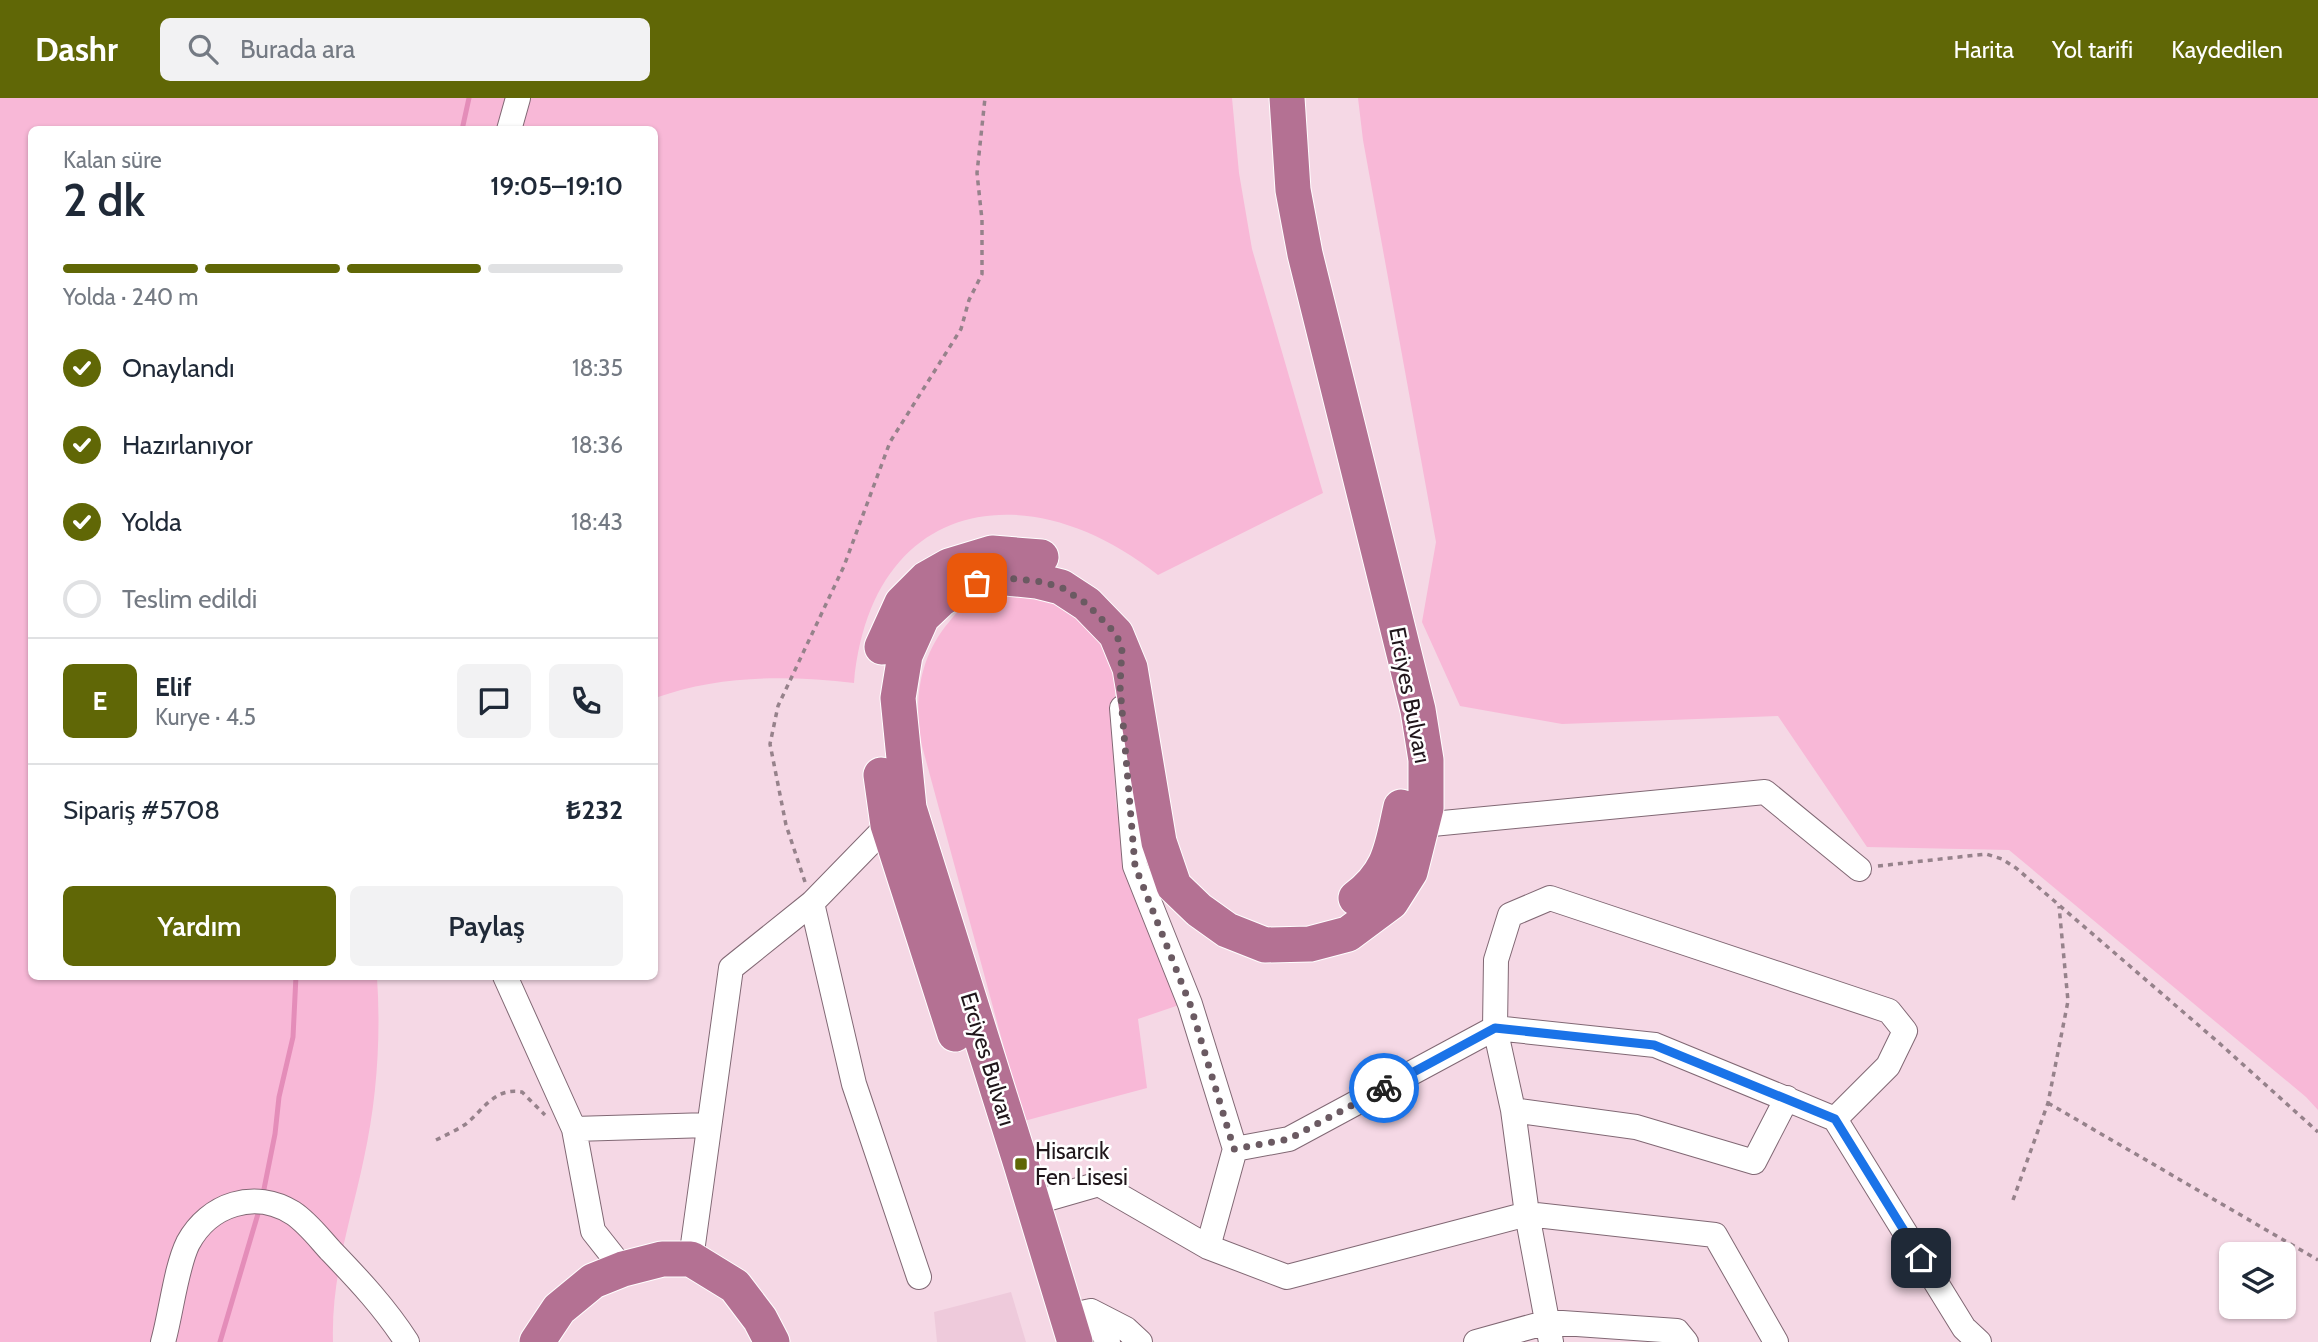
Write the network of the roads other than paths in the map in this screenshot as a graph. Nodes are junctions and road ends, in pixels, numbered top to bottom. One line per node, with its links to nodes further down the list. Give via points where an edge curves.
1 (518, 98): 4 (street)
2 (1263, 98): 6 (highway, Erciyes Bulvarı, via 1269,193 1281,259 1402,762 1402,806 1388,862 1373,885 1337,912 1306,920 1270,921 1214,891 1195,873 1182,835 1154,661 1137,620 1103,586 1071,565 992,553 949,566 926,579 902,603 882,648 873,697)
3 (1287, 98): 7 (highway, Erciyes Bulvarı, via 1293,190 1305,254 1418,710 1426,760)
4 (510, 126)
5 (1122, 648): 7 (highway, Erciyes Bulvarı, via 1130,667 1159,842 1174,886 1227,930 1265,945 1310,944 1348,934 1391,902 1410,872); 17 (street, via 1120,686 1135,866 1190,1004); 18 (highway, Erciyes Bulvarı, via 1116,634 1087,604 1061,587 995,577 941,598 922,617 905,655 898,698 909,808)
6 (888, 825): 9 (street); 24 (highway, Erciyes Bulvarı, via 1035,1286)
7 (1422, 825): 8 (street, via 1765,792)
8 (1859, 869)
9 (812, 903): 15 (street, via 731,968); 23 (street, via 854,1084)
10 (507, 980): 16 (street)
11 (1495, 1028): 12 (street, via 1654,1045); 13 (street); 14 (street, via 1496,960 1510,915 1550,898 1889,1011 1905,1031 1888,1066); 17 (street, via 1289,1139)
12 (1787, 1098): 13 (street, via 1754,1162 1636,1127); 14 (street)
13 (1513, 1110): 19 (street)
14 (1835, 1119): 37 (street, via 1964,1328)
15 (709, 1125): 16 (street); 21 (street)
16 (574, 1129): 22 (street, via 593,1231)
17 (1234, 1149): 20 (street)
18 (1033, 1203): 20 (street, via 1099,1184); 24 (highway, Erciyes Bulvarı)
19 (1527, 1214): 20 (street, via 1287,1277); 25 (street); 36 (street, via 1715,1235)
20 (1208, 1247)
21 (691, 1259): 22 (highway, via 662,1259); 31 (highway, via 735,1286)
22 (623, 1269): 28 (highway, via 593,1281 559,1309)
23 (919, 1277)
24 (1071, 1328): 32 (street); 33 (street, via 1126,1329)
25 (1550, 1332): 34 (street); 35 (street, via 1677,1331)
26 (163, 1342): 27 (street, via 188,1244 200,1226 221,1209 251,1201 280,1207 302,1220 381,1304)
27 (407, 1342)
28 (537, 1342)
29 (566, 1342): 30 (highway, via 577,1325 606,1302 636,1289 664,1284 684,1284 718,1304)
30 (745, 1342)
31 (772, 1342)
32 (1108, 1342)
33 (1140, 1342)
34 (1476, 1342)
35 (1686, 1342)
36 (1776, 1342)
37 (1979, 1342)

